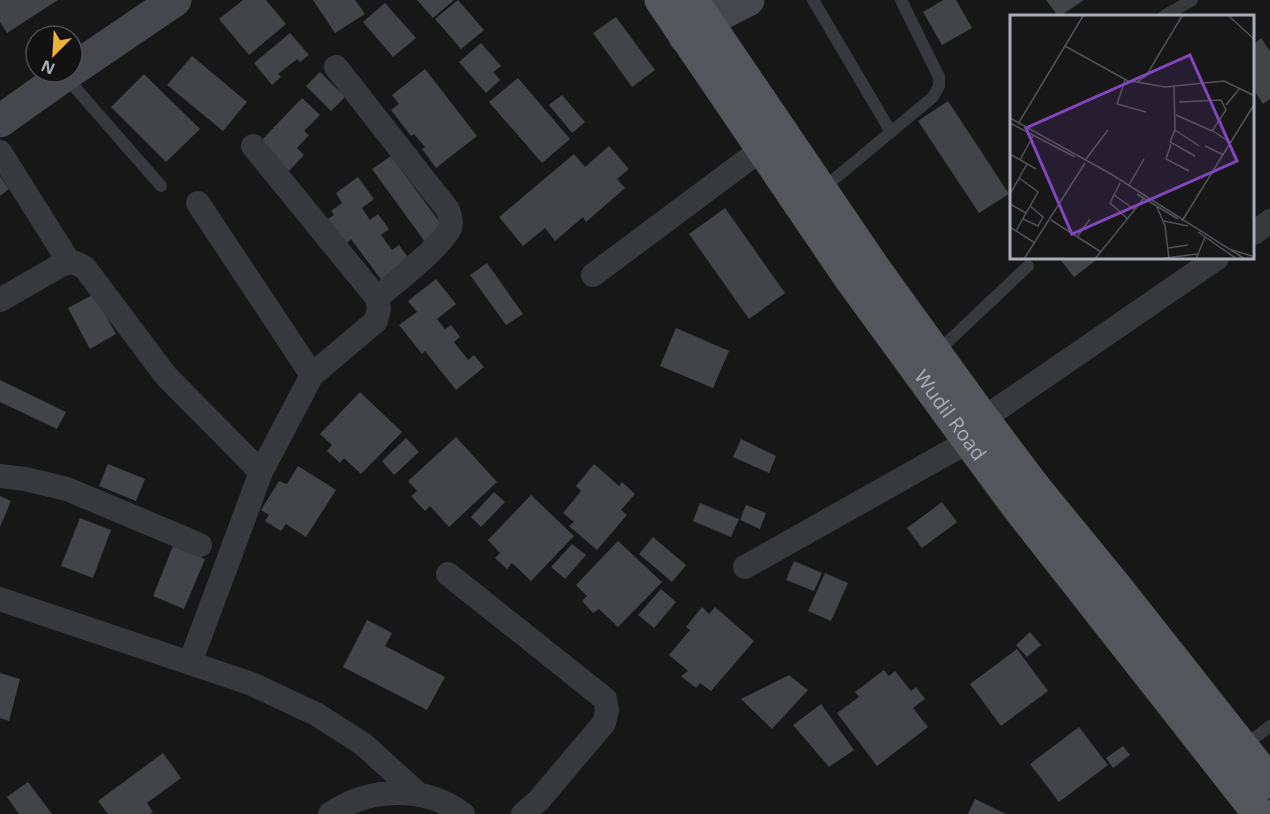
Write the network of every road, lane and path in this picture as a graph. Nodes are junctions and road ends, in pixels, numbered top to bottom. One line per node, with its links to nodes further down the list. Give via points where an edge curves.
1 (175, 0): 9 (street)
2 (661, 0): 8 (main road, Wudil Road)
3 (748, 0): 8 (street)
4 (813, 0): 14 (lane)
5 (901, 0): 14 (lane, via 939,77 939,86 933,97)
6 (1192, 0): 7 (lane)
7 (1166, 15)
8 (694, 19): 16 (main road, Wudil Road); 19 (main road, Wudil Road)
9 (84, 62)
10 (336, 67): 27 (street, via 451,217 451,226 442,240)
11 (52, 84): 13 (street)
12 (79, 84): 18 (lane)
13 (0, 121)
14 (891, 132): 19 (lane)
15 (253, 146): 27 (street)
16 (763, 148): 26 (street); 31 (main road, Wudil Road, via 850,278)
17 (0, 152): 24 (street)
18 (161, 186)
19 (820, 190): 29 (main road, Wudil Road)
20 (198, 203): 30 (street)
21 (1270, 221): 22 (street)
22 (1255, 232)
23 (1214, 260): 31 (street)
24 (69, 262): 28 (street); 32 (street, via 84,268 166,376)
25 (1028, 266): 29 (lane)
26 (593, 275)
27 (377, 298): 30 (street, via 376,321)
28 (0, 300)
29 (935, 354): 31 (main road, Wudil Road)
30 (312, 375): 32 (street)
31 (976, 430): 35 (street); 40 (main road, Wudil Road, via 1035,489); 46 (main road, Wudil Road, via 1017,506)
32 (261, 471): 38 (street)
33 (0, 476): 34 (street, via 67,489)
34 (200, 545)
35 (745, 567)
36 (448, 574): 45 (street, via 605,699 604,723)
37 (0, 599): 38 (street)
38 (190, 663): 42 (street, via 252,684 316,714 363,744)
39 (1270, 726): 40 (lane)
40 (1243, 747): 41 (main road, Wudil Road)
41 (1270, 782)
42 (418, 794): 43 (street, via 382,792); 44 (street, via 449,803)
43 (330, 814)
44 (463, 814)
45 (523, 814)
46 (1259, 814)

